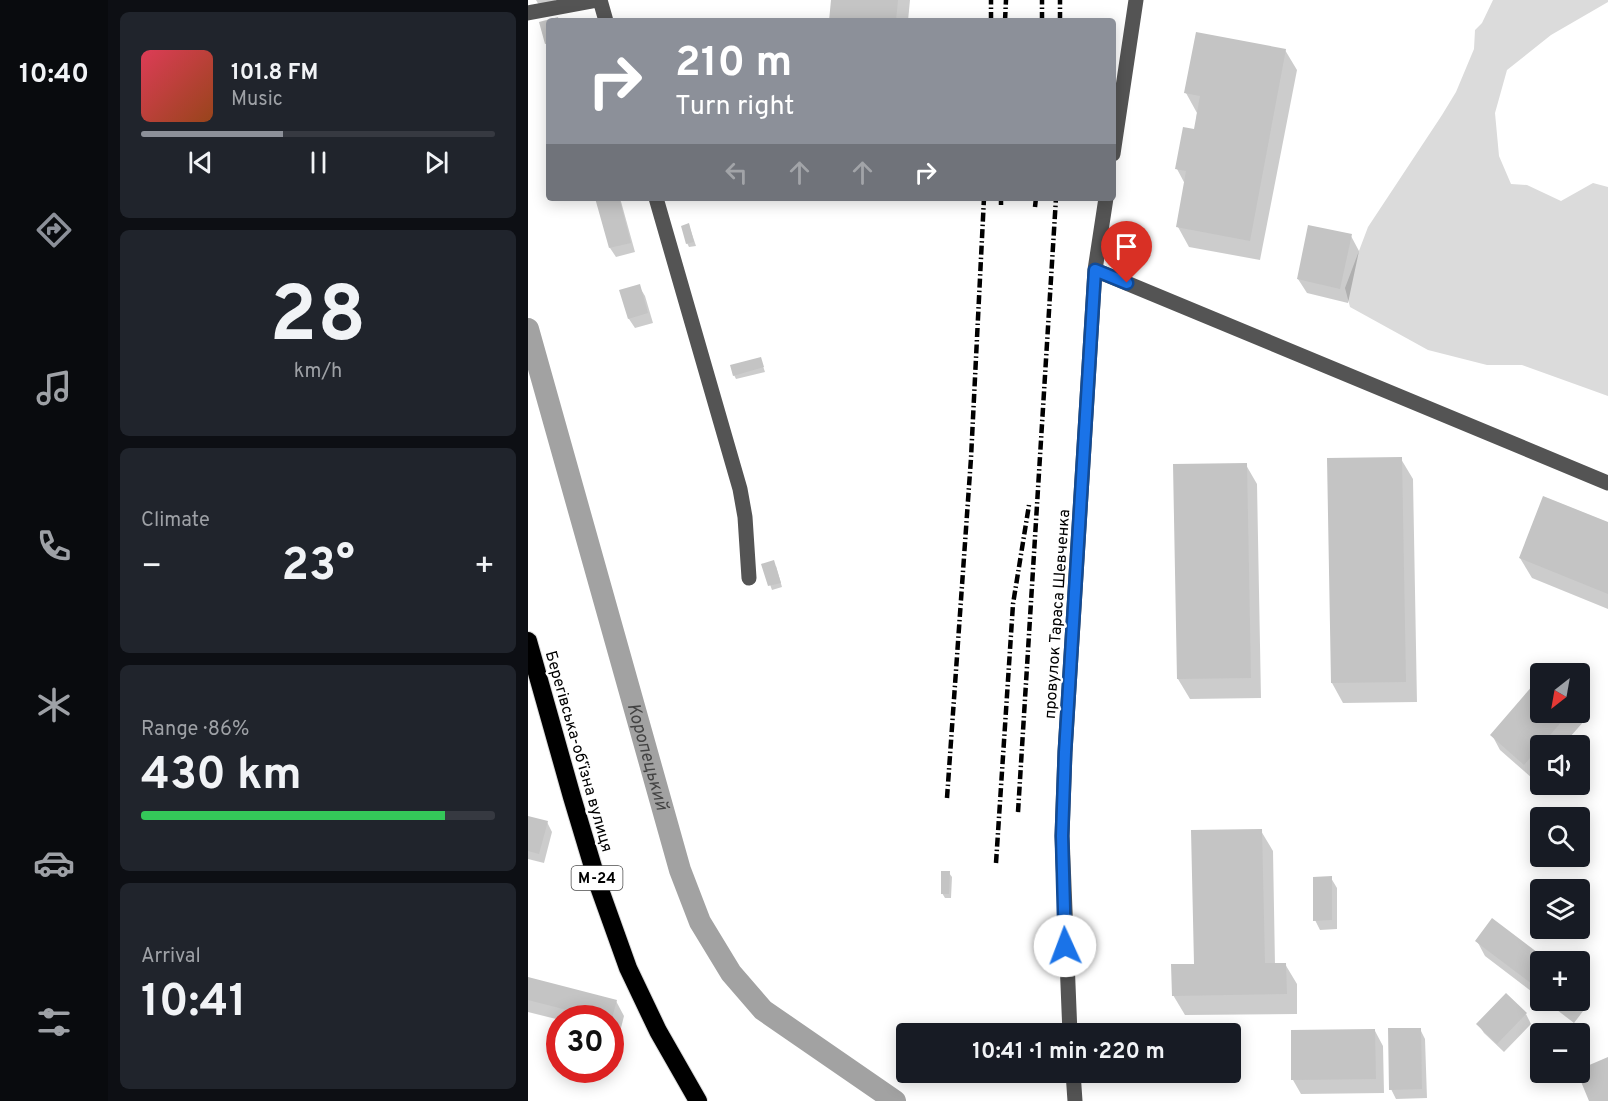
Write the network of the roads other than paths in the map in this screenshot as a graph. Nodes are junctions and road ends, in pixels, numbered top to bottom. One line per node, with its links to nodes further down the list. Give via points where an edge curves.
1 (599, 0): 3 (street); 4 (street)
2 (1136, 0): 5 (street)
3 (528, 13)
4 (605, 18)
5 (1116, 134)
6 (657, 201): 10 (street, via 740,489)
7 (1106, 201): 8 (street, провулок Тараса Шевченка)
8 (1095, 270): 9 (street); 12 (street, провулок Тараса Шевченка, via 1062,826)
9 (1608, 483)
10 (749, 578)
11 (528, 641): 14 (highway, Берегівська-обʼїзна вулиця / М-24, via 572,797 628,968)
12 (1069, 1023)
13 (1074, 1083): 15 (street)
14 (698, 1101)
15 (1075, 1101)

